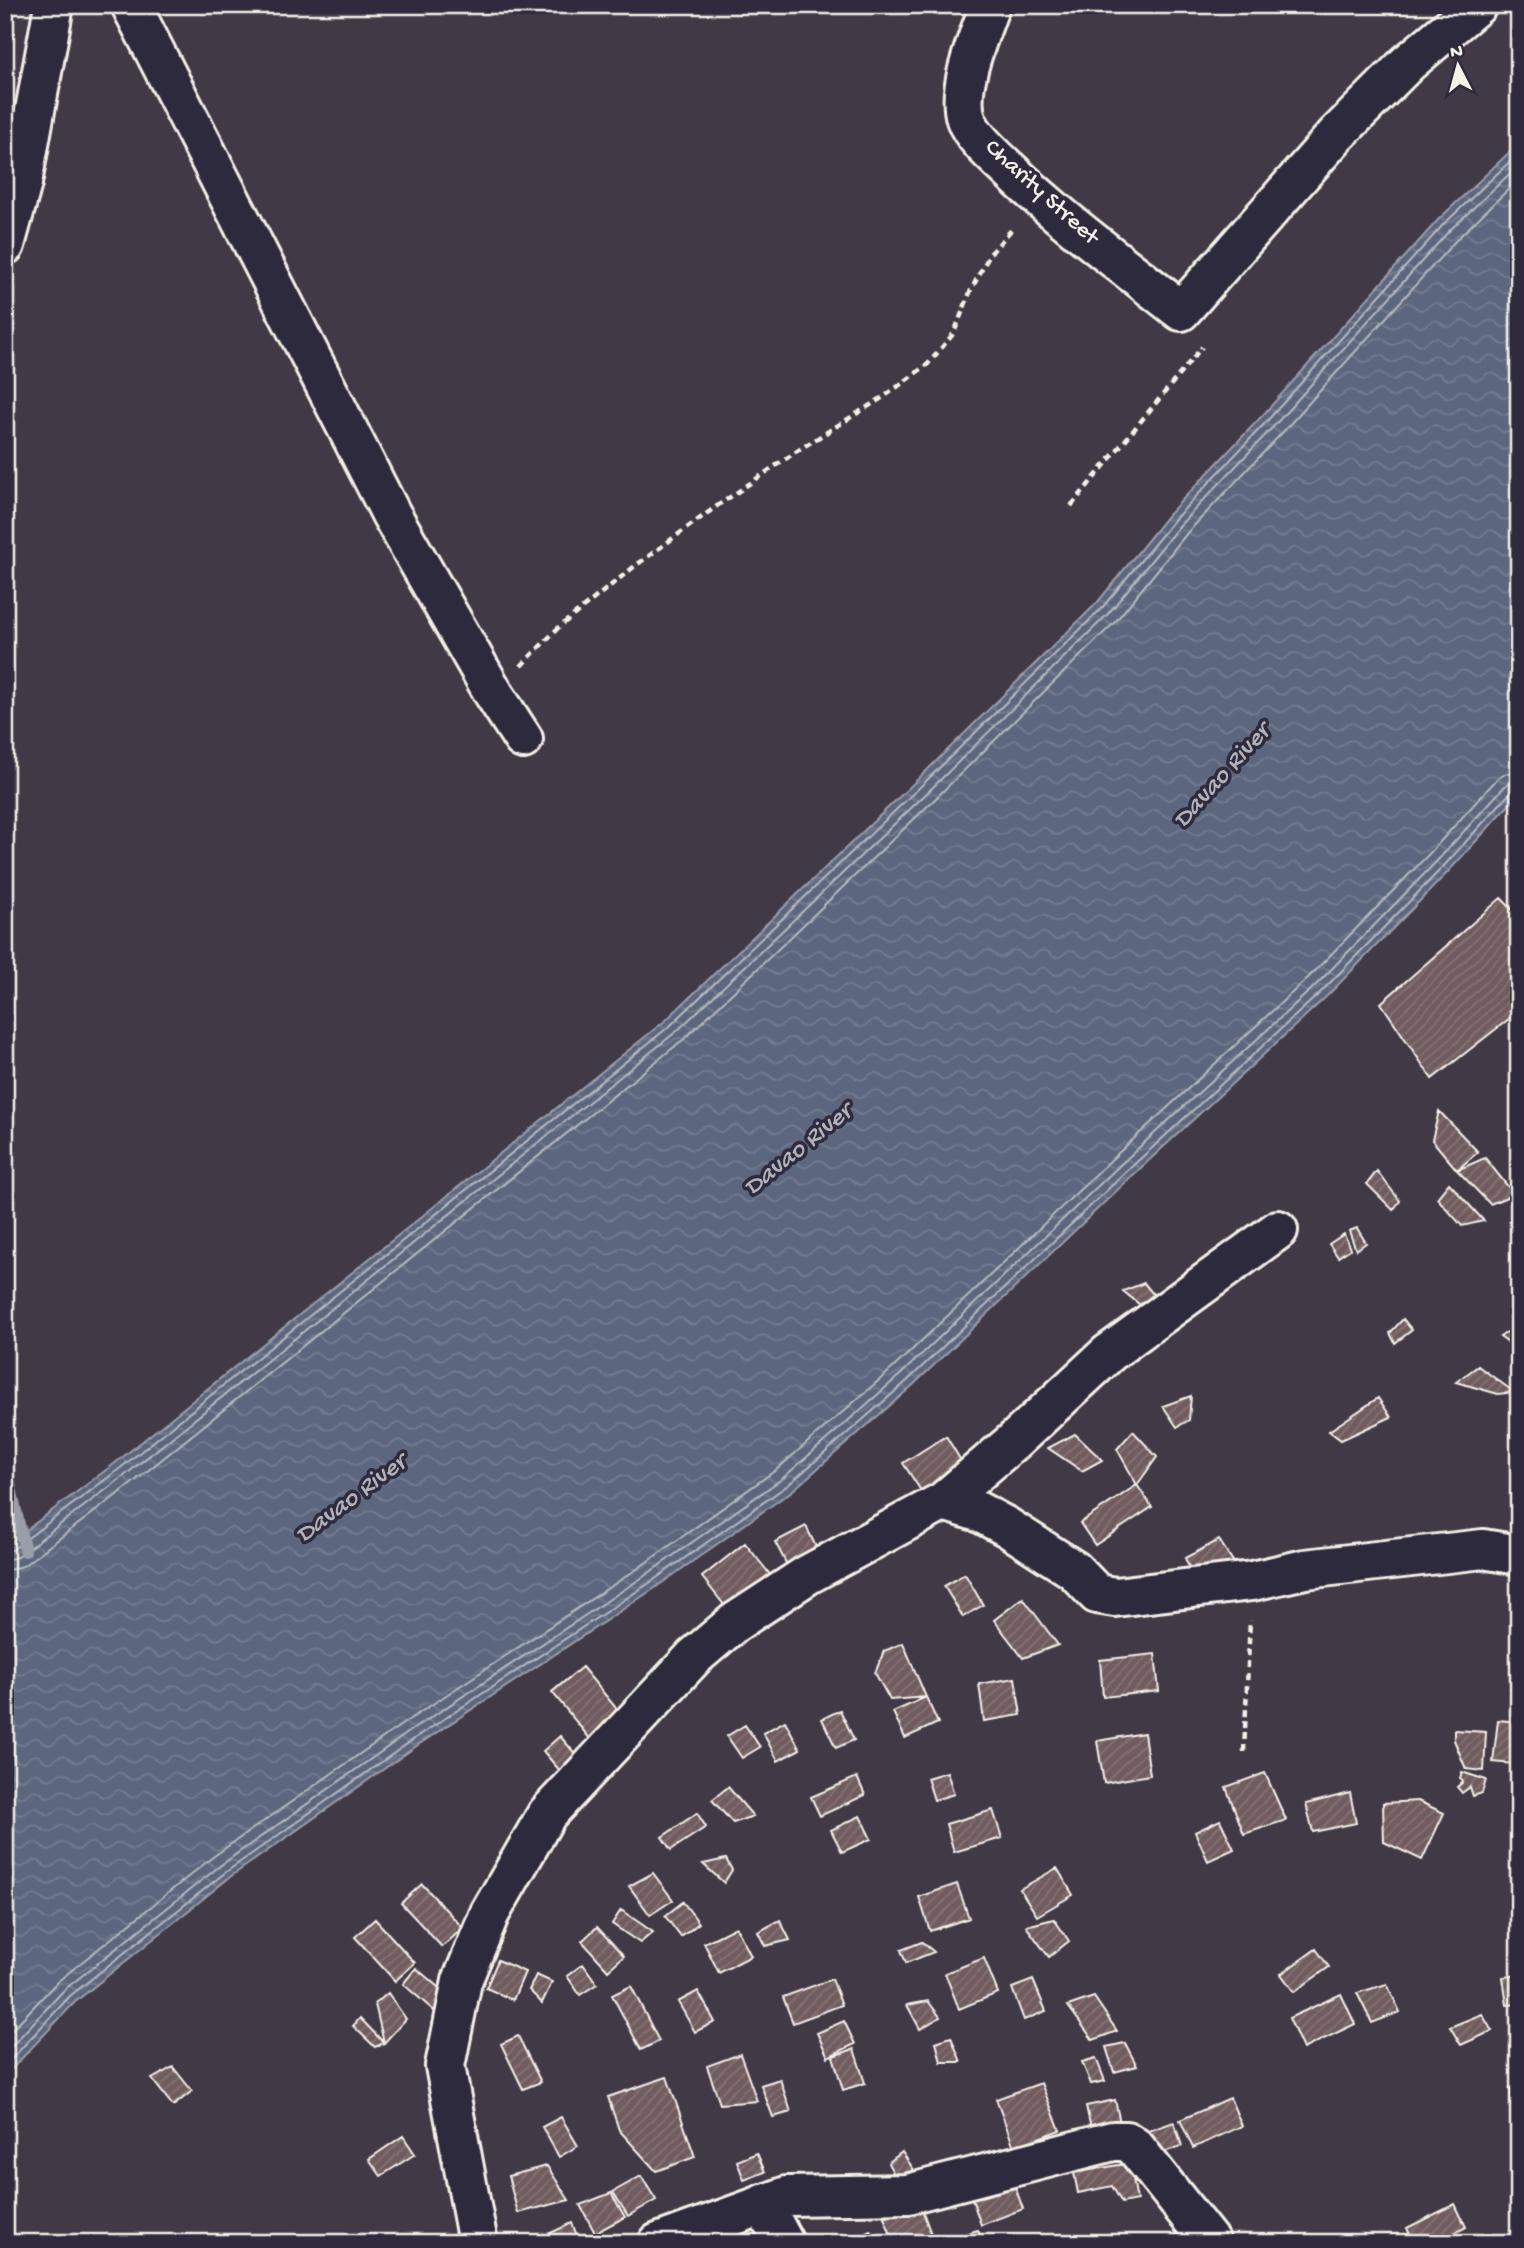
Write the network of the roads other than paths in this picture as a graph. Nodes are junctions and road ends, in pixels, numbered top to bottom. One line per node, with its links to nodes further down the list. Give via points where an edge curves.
1 (54, 5): 5 (street, via 22,183)
2 (131, 5): 6 (street, via 391,514)
3 (990, 5): 4 (street, Charity Street, via 972,55 963,100 966,121 988,150 1039,198 1181,311 1336,135 1408,63)
4 (1477, 5)
5 (5, 245)
6 (523, 739)
7 (1278, 1230): 8 (street, via 1109,1353)
8 (944, 1501): 9 (street, via 1007,1527 1074,1570 1097,1594 1115,1597 1483,1549); 11 (street, via 807,1575 734,1623 694,1657 547,1814 490,1913 462,1981 446,2066)
9 (1519, 1555)
10 (763, 2204): 12 (street); 13 (street); 14 (street, via 787,2196 908,2194 1126,2141)
11 (478, 2243)
12 (658, 2243)
13 (783, 2243)
14 (1211, 2243)

